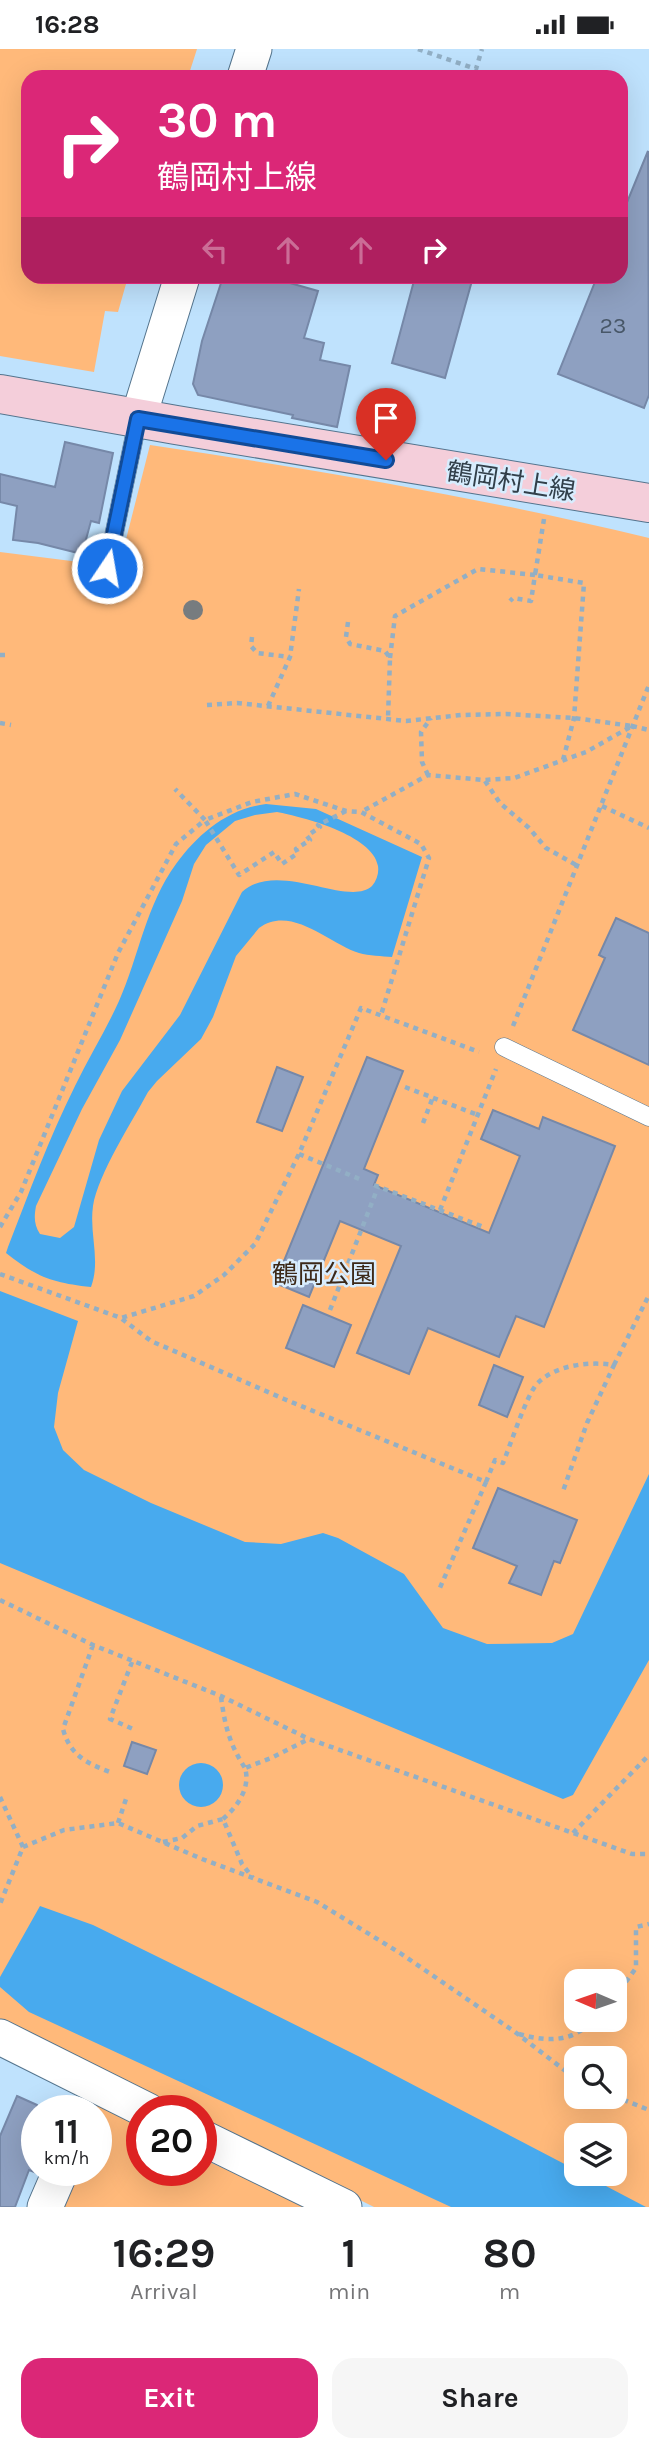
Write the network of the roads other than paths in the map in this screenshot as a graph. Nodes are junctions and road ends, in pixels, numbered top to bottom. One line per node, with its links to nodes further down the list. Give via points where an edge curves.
1 (254, 49): 2 (street)
2 (247, 70)
3 (180, 284): 5 (street)
4 (0, 394): 5 (main road, 鶴岡村上線)
5 (138, 419): 6 (main road, 鶴岡村上線); 7 (lane)
6 (649, 503)
7 (107, 568)
8 (502, 1054): 9 (lane)
9 (649, 1117)
10 (0, 2037): 11 (street)
11 (88, 2095)
12 (217, 2145): 15 (street)
13 (54, 2186): 14 (street)
14 (45, 2207)
15 (344, 2207)

